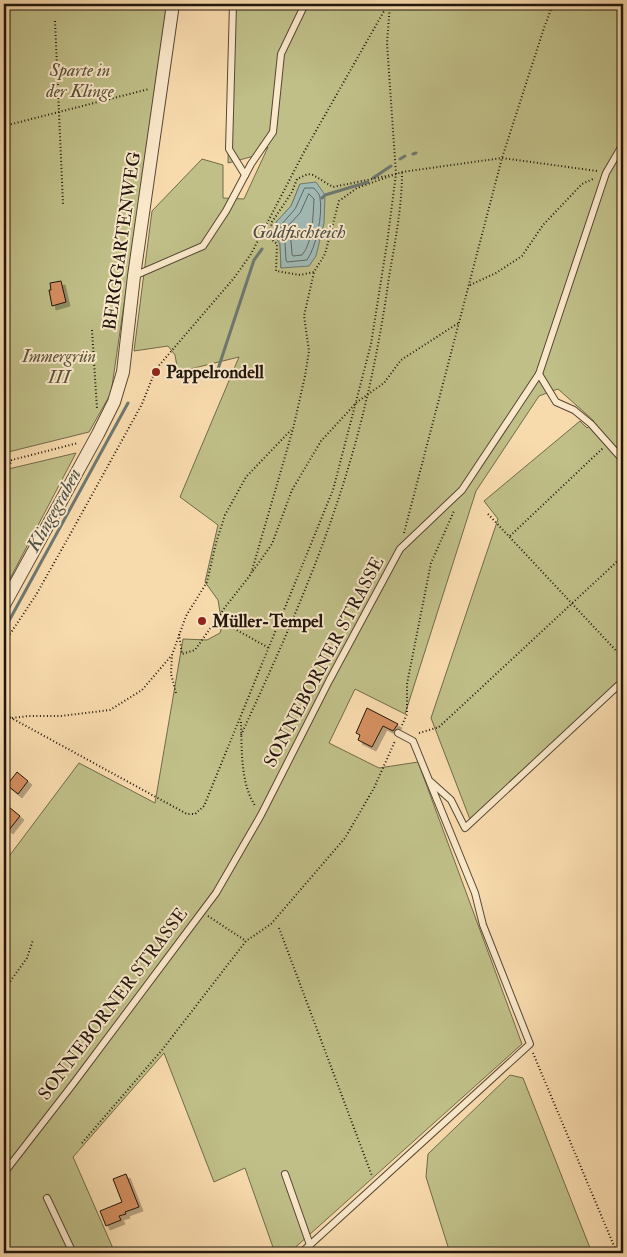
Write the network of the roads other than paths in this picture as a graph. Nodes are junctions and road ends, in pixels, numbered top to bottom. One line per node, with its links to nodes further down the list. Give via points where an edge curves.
1 (173, 4): 6 (street, BERGGARTENWEG)
2 (234, 4): 5 (lane, via 230,149)
3 (305, 4): 5 (lane, via 281,54 274,132)
4 (623, 144): 7 (lane, SONNEBORNER STRASSE, via 606,173)
5 (245, 175): 6 (lane, via 203,246)
6 (134, 276): 9 (street, BERGGARTENWEG, via 122,372 114,402)
7 (539, 374): 8 (lane, via 556,402 574,410 591,424); 13 (lane, SONNEBORNER STRASSE, via 462,490 400,549 328,681 261,815 216,893)
8 (623, 460)
9 (4, 605)
10 (623, 681): 12 (lane, via 465,828 451,800)
11 (398, 733): 12 (lane, via 413,741)
12 (430, 782): 16 (lane, via 530,1044)
13 (4, 1173)
14 (285, 1174): 16 (lane)
15 (47, 1198): 17 (lane)
16 (310, 1245): 18 (lane)
17 (73, 1253)
18 (301, 1253)

